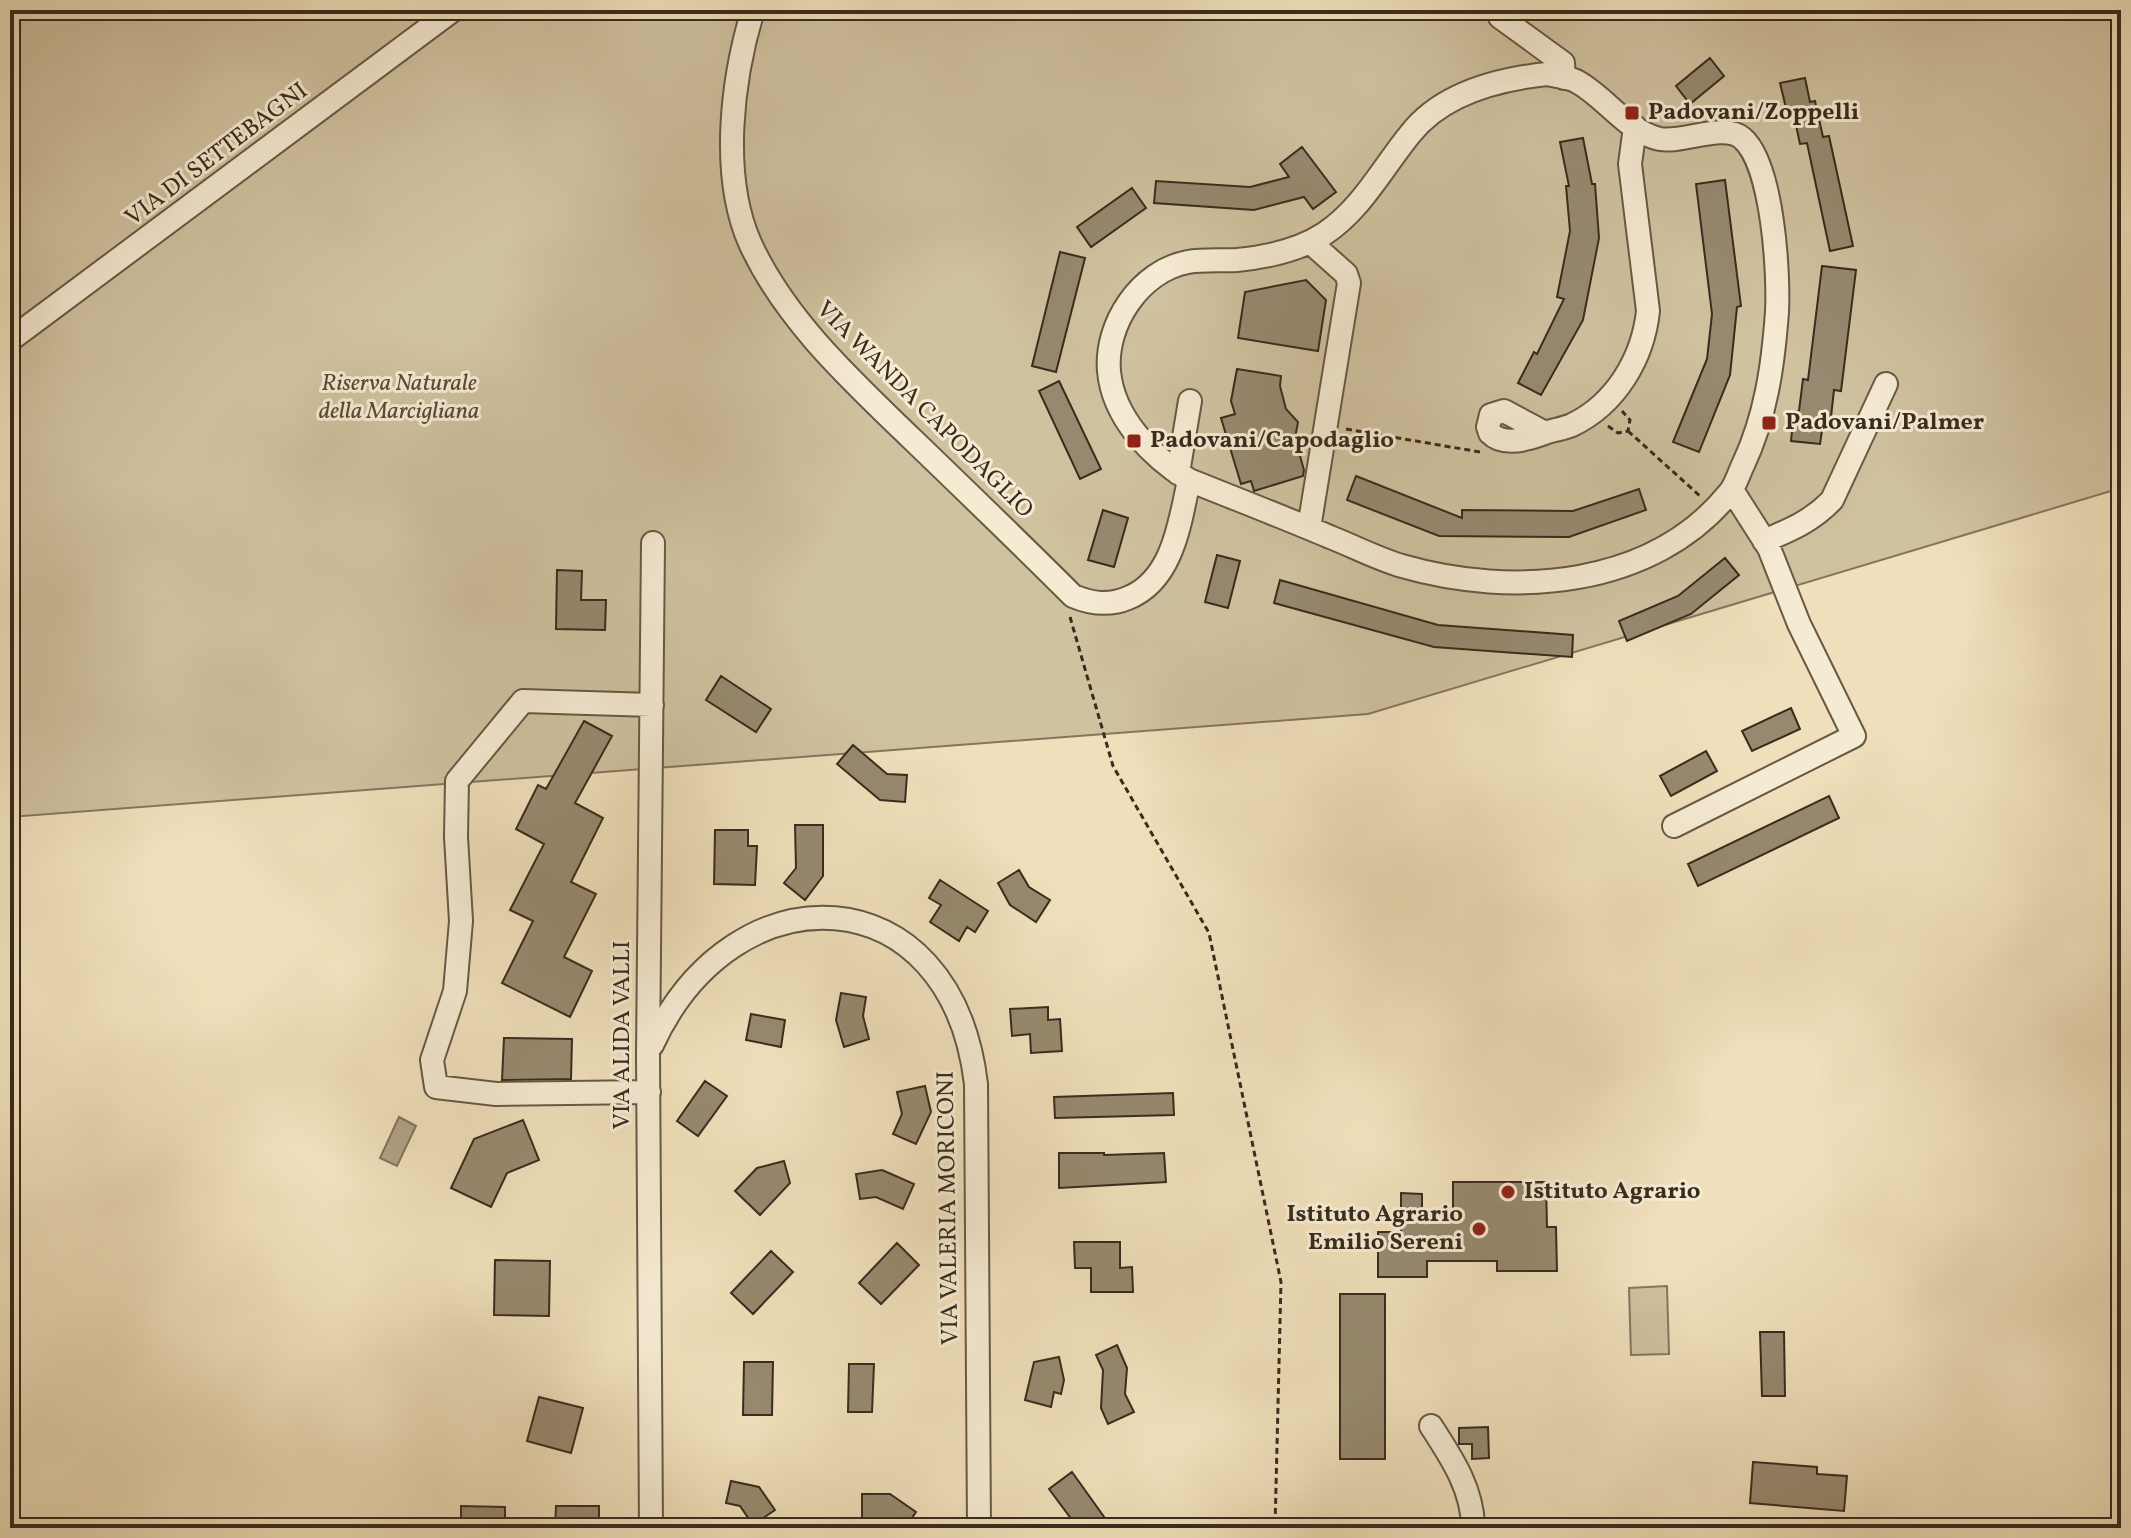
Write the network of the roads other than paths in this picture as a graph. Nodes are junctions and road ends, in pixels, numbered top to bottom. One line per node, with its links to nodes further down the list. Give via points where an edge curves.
1 (453, 10): 7 (street, VIA DI SETTEBAGNI)
2 (753, 10): 11 (street, VIA WANDA CAPODAGLIO, via 740,52 734,110 734,183 750,242 791,312 860,388 1066,589 1085,601 1123,600 1151,582 1169,557)
3 (1500, 17): 4 (street, via 1563,63)
4 (1564, 78): 5 (street, via 1575,80); 6 (street, via 1514,77 1442,106 1411,131 1356,206)
5 (1635, 127): 10 (street, via 1630,164 1648,311 1646,334 1632,368 1602,405 1569,426); 12 (street, via 1642,134 1678,140 1731,132 1743,138 1762,173 1778,296 1774,353 1766,405)
6 (1310, 242): 11 (street, via 1266,256 1174,266 1137,293 1118,319 1109,364 1115,397 1143,442); 13 (street, via 1346,274 1349,283)
7 (10, 340)
8 (1886, 384): 14 (street, via 1832,500 1819,514)
9 (1190, 401): 11 (street, VIA WANDA CAPODAGLIO)
10 (1545, 433)
11 (1184, 477): 13 (street)
12 (1732, 490): 13 (street, via 1695,527 1644,558 1596,575 1532,583 1472,580 1401,566); 14 (street)
13 (1309, 528)
14 (1764, 541): 17 (street, via 1854,736)
15 (653, 543): 16 (street, VIA ALIDA VALLI)
16 (652, 705): 18 (street, VIA ALIDA VALLI); 19 (street, via 523,701 457,781 461,921 455,991 432,1060 436,1087 496,1094)
17 (1674, 826)
18 (648, 1054): 19 (street, VIA ALIDA VALLI); 22 (street, VIA VALERIA MORICONI, via 675,1001 709,965 745,939 786,923 831,917 873,925 895,937 936,975 962,1025 976,1084)
19 (649, 1092): 21 (street, VIA ALIDA VALLI)
20 (1431, 1426): 23 (street, via 1459,1471)
21 (651, 1528)
22 (979, 1528)
23 (1473, 1528)

